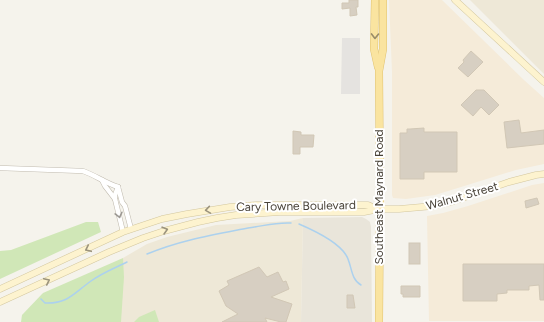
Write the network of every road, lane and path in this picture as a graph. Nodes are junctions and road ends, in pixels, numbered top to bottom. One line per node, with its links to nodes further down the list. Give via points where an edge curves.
1 (375, 0): 4 (main road, Southeast Maynard Road, one-way to 4, via 374,49)
2 (383, 0): 4 (main road, Southeast Maynard Road, via 383,49)
3 (455, 0): 5 (main road)
4 (379, 71): 11 (main road, Southeast Maynard Road)
5 (544, 82)
6 (0, 168): 8 (street, via 78,170)
7 (544, 174): 11 (main road, Walnut Street, via 509,182 433,206)
8 (102, 180): 9 (street); 10 (street)
9 (118, 187): 10 (street); 12 (street)
10 (115, 199): 13 (street, one-way to 13)
11 (379, 209): 12 (main road, Cary Towne Boulevard, one-way to 12, via 368,205 230,207 162,219); 14 (main road, Cary Towne Boulevard, one-way to 11, via 170,229 236,215 364,212); 18 (main road, Southeast Maynard Road)
12 (131, 229): 13 (main road, Cary Towne Boulevard); 14 (main road)
13 (124, 232): 15 (main road); 16 (main road, Cary Towne Boulevard, one-way to 16)
14 (136, 241): 15 (main road, Cary Towne Boulevard)
15 (128, 244): 17 (main road, Cary Towne Boulevard, one-way to 15)
16 (0, 289)
17 (0, 302)
18 (379, 322)

